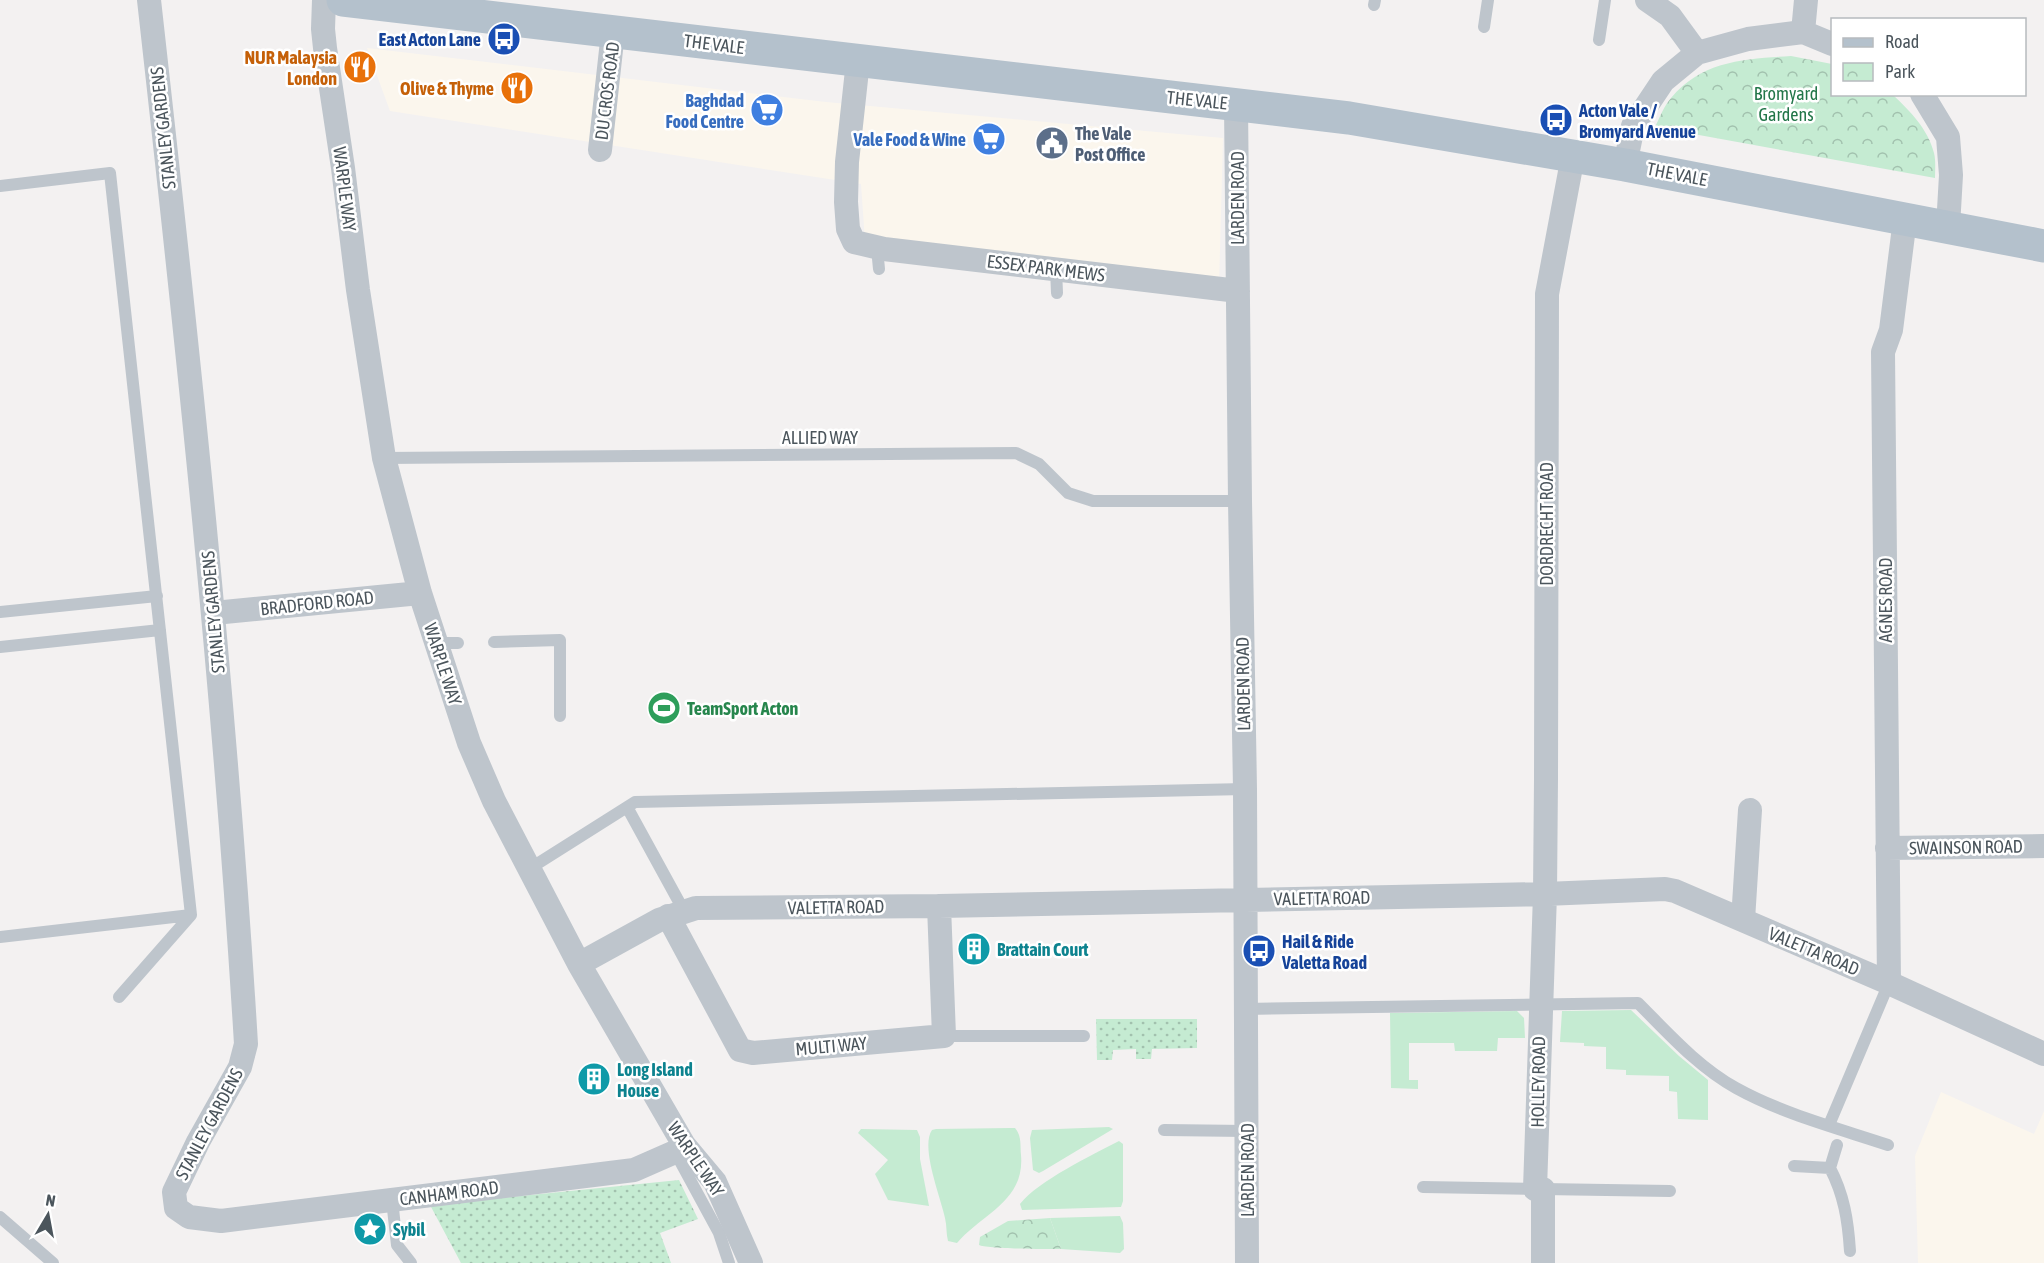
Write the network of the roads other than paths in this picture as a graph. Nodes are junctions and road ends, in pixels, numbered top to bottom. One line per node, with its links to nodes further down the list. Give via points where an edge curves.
1 (149, 0): 33 (street, STANLEY GARDENS)
2 (324, 0): 28 (street, WARPLE WAY, via 325,48)
3 (343, 0): 8 (main road, THE VALE)
4 (1488, 0): 9 (lane)
5 (1605, 0): 12 (lane)
6 (1647, 0): 14 (street, via 1670,16)
7 (1806, 0): 11 (street)
8 (463, 7): 10 (main road, THE VALE)
9 (1484, 27)
10 (613, 32): 15 (main road, THE VALE); 18 (street, DU CROS ROAD)
11 (1803, 32): 13 (street); 14 (street, via 1748,39)
12 (1599, 40)
13 (1831, 43)
14 (1697, 53): 20 (street, via 1663,81 1633,126)
15 (858, 61): 17 (main road, THE VALE); 25 (street, ESSEX PARK MEWS, via 846,201 848,229 870,253)
16 (1923, 96): 23 (street, via 1948,137)
17 (1236, 104): 19 (main road, THE VALE, via 1349,118); 26 (street, LARDEN ROAD)
18 (600, 150)
19 (1573, 156): 20 (main road, THE VALE); 44 (street, DORDRECHT ROAD, via 1547,294)
20 (1625, 165): 22 (main road, THE VALE)
21 (0, 186): 31 (lane, via 110,173)
22 (1905, 219): 23 (main road, THE VALE); 42 (street, AGNES ROAD, via 1891,330 1883,352)
23 (1948, 226): 24 (main road, THE VALE)
24 (2044, 246)
25 (1056, 269): 26 (street, ESSEX PARK MEWS); 27 (lane)
26 (1238, 291): 29 (street, LARDEN ROAD)
27 (1057, 293)
28 (384, 458): 29 (lane, ALLIED WAY, via 1016,453 1039,464 1068,493 1093,501); 30 (street, WARPLE WAY)
29 (1240, 501): 38 (street, LARDEN ROAD)
30 (420, 593): 33 (street, BRADFORD ROAD); 43 (street, WARPLE WAY, via 447,643 469,743)
31 (157, 596): 32 (lane); 34 (lane)
32 (0, 612)
33 (214, 613): 71 (street, STANLEY GARDENS, via 246,1044 240,1067 174,1192)
34 (160, 630): 36 (lane); 48 (lane)
35 (494, 642): 37 (lane, via 560,640)
36 (0, 647)
37 (560, 716)
38 (1245, 789): 39 (lane, via 635,802); 45 (street, LARDEN ROAD)
39 (627, 807): 43 (lane); 47 (lane)
40 (1750, 810): 49 (street)
41 (2044, 846): 42 (street, SWAINSON ROAD)
42 (1887, 848): 52 (street, AGNES ROAD)
43 (529, 869): 51 (street, WARPLE WAY)
44 (1545, 894): 45 (street, VALETTA ROAD); 49 (street, VALETTA ROAD, via 1665,889); 54 (street, HOLLEY ROAD)
45 (1245, 899): 46 (street, VALETTA ROAD); 55 (street, LARDEN ROAD)
46 (939, 906): 47 (street, VALETTA ROAD, via 696,908); 56 (street)
47 (676, 914): 51 (street, VALETTA ROAD); 56 (street, MULTI WAY, via 740,1050 753,1053)
48 (191, 915): 50 (lane); 53 (lane)
49 (1743, 920): 52 (street, VALETTA ROAD)
50 (0, 937)
51 (579, 964): 64 (street, WARPLE WAY)
52 (1889, 983): 58 (street, VALETTA ROAD); 59 (lane)
53 (119, 997)
54 (1540, 1004): 55 (lane); 59 (lane, via 1638,1003 1695,1059 1735,1088 1803,1118); 68 (street, HOLLEY ROAD)
55 (1245, 1010): 61 (street, LARDEN ROAD)
56 (944, 1036): 57 (lane)
57 (1084, 1036)
58 (2044, 1054)
59 (1829, 1125): 63 (lane)
60 (1164, 1130): 61 (lane)
61 (1246, 1131): 78 (street, LARDEN ROAD)
62 (1837, 1145): 66 (lane)
63 (1888, 1145)
64 (679, 1149): 70 (street, CANHAM ROAD, via 634,1170); 76 (lane); 77 (street, WARPLE WAY, via 715,1182)
65 (1794, 1166): 66 (lane)
66 (1830, 1167): 73 (lane, via 1845,1204)
67 (1423, 1187): 68 (lane)
68 (1539, 1189): 69 (lane); 79 (street, HOLLEY ROAD)
69 (1670, 1191)
70 (392, 1200): 71 (street, CANHAM ROAD, via 221,1221 189,1217); 75 (lane, via 397,1245)
71 (176, 1208)
72 (0, 1217): 74 (lane)
73 (1850, 1251)
74 (53, 1263)
75 (411, 1263)
76 (729, 1263)
77 (751, 1263)
78 (1247, 1263)
79 (1543, 1263)

